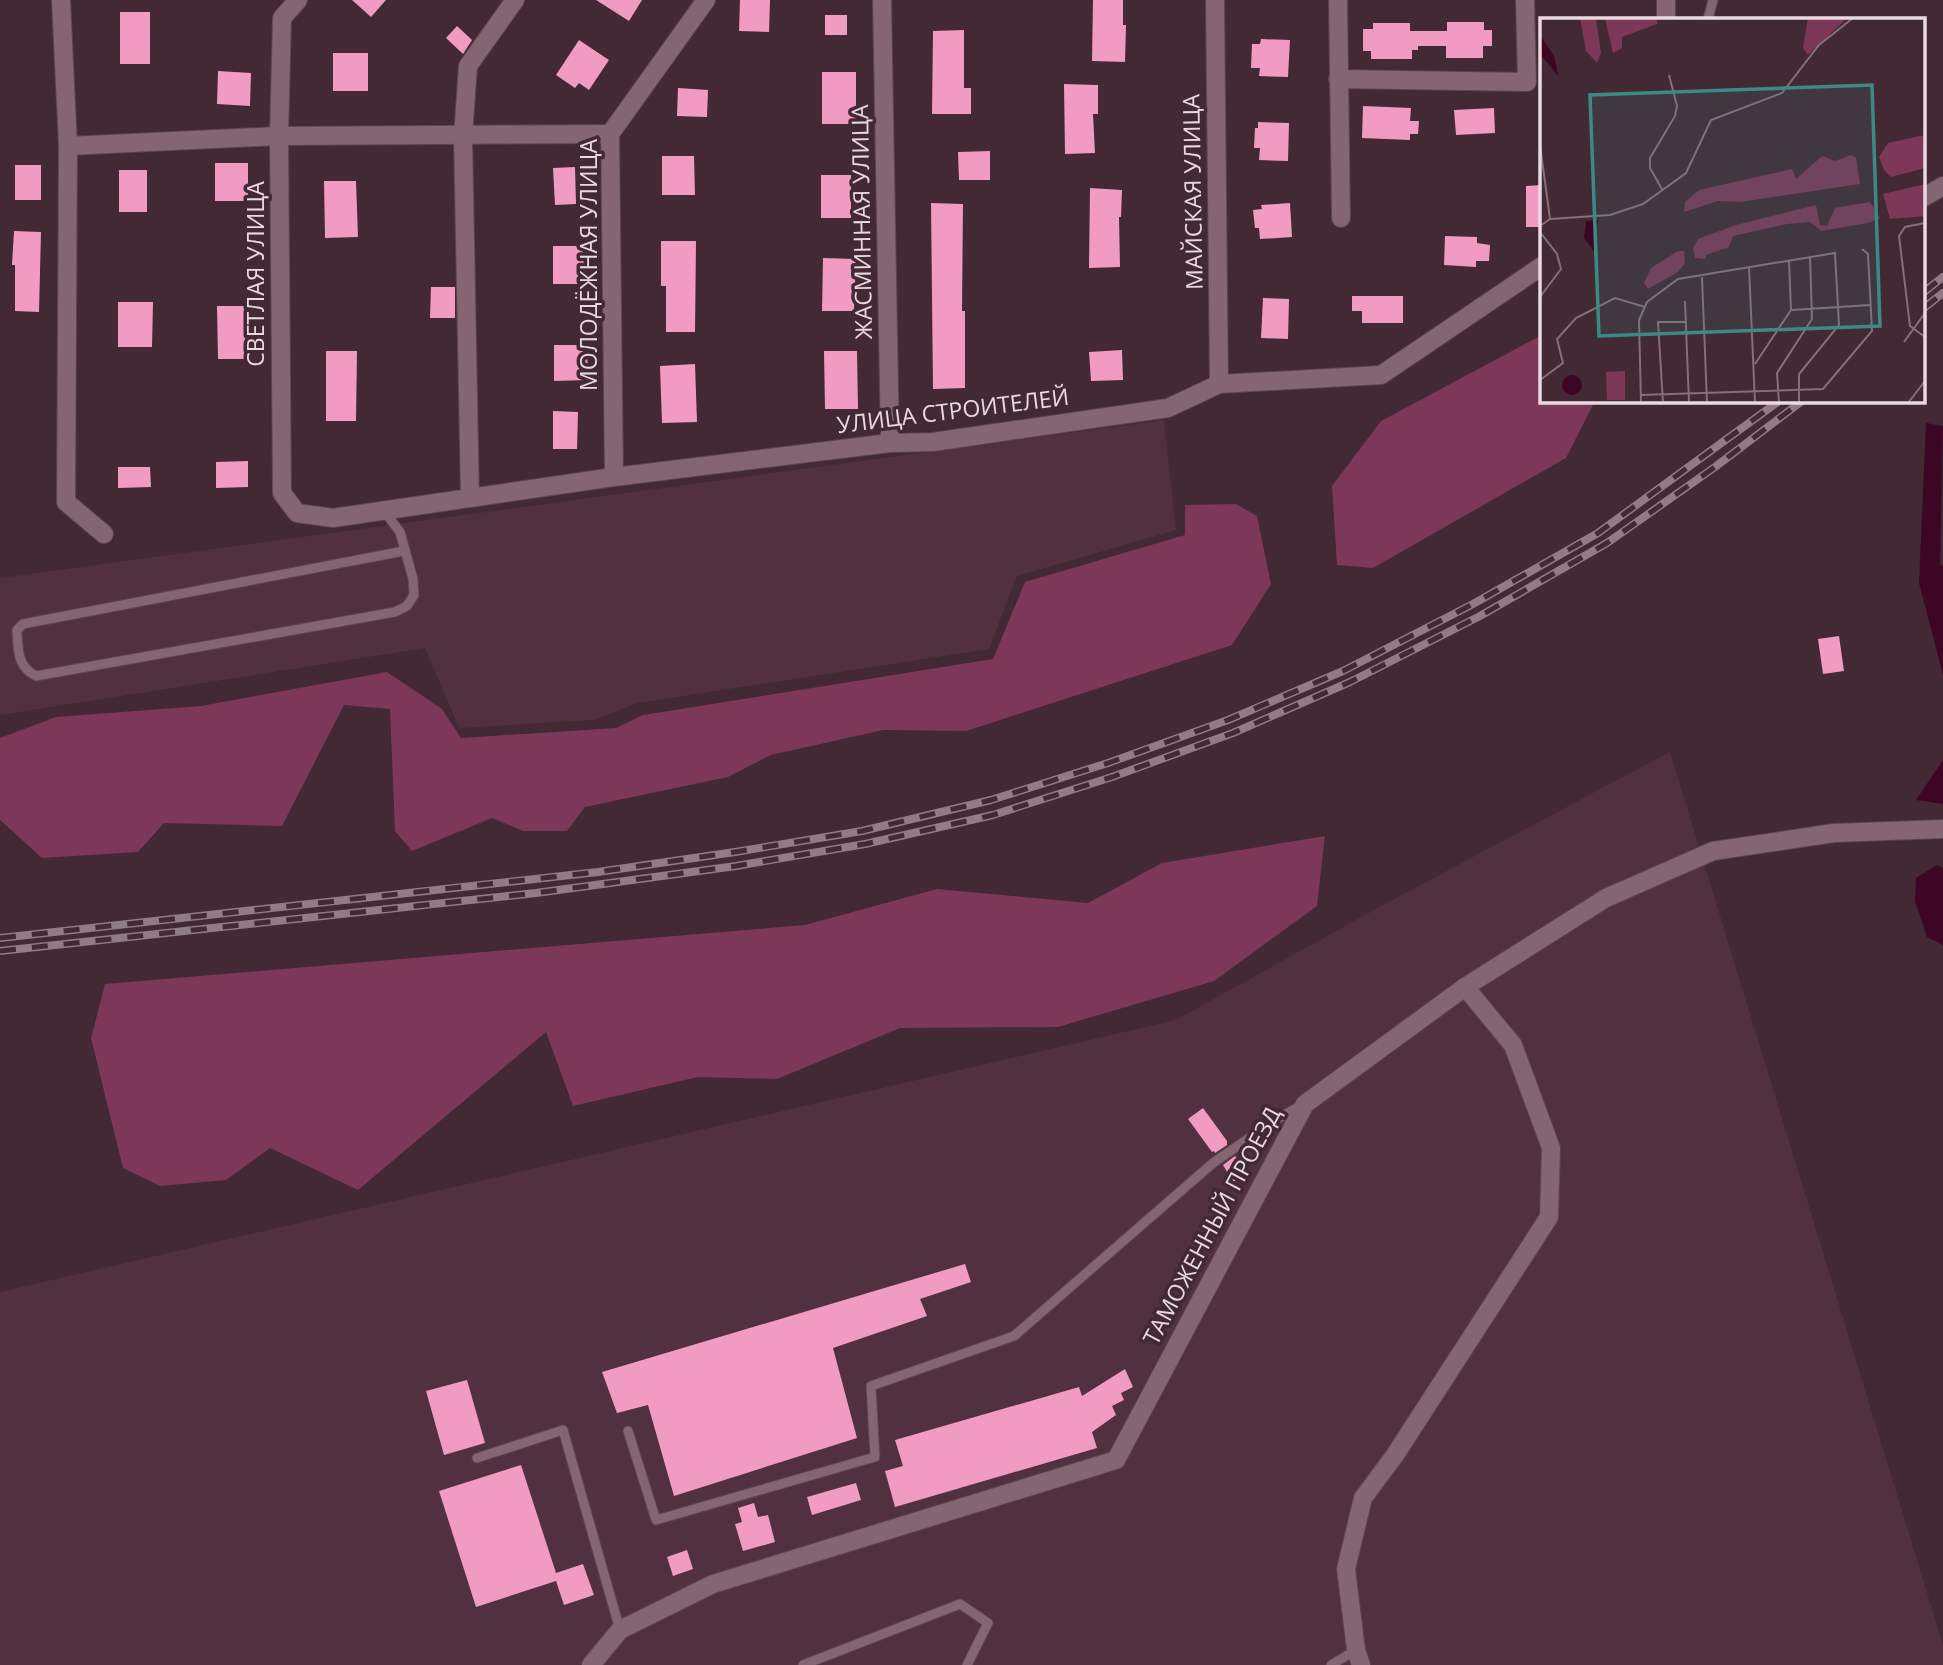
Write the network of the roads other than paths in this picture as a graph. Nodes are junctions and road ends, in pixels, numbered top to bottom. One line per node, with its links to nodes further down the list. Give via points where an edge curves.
1 (61, 0): 17 (street)
2 (298, 0): 15 (street, СВЕТЛАЯ УЛИЦА, via 282,19)
3 (514, 0): 16 (street, via 468,66)
4 (706, 0): 14 (street, МОЛОДЁЖНАЯ УЛИЦА)
5 (882, 0): 23 (street, ЖАСМИННАЯ УЛИЦА)
6 (1215, 0): 22 (street, МАЙСКАЯ УЛИЦА)
7 (1338, 0): 13 (street)
8 (1525, 0): 13 (street, via 1527,82)
9 (1666, 0): 11 (street)
10 (1713, 0): 12 (lane)
11 (1666, 18)
12 (1708, 18)
13 (1338, 79): 20 (street)
14 (610, 134): 16 (street); 24 (street, МОЛОДЁЖНАЯ УЛИЦА)
15 (279, 136): 16 (street); 17 (street); 27 (street, СВЕТЛАЯ УЛИЦА, via 282,493 297,513)
16 (463, 136): 25 (street)
17 (68, 146): 28 (street, via 66,502)
18 (1943, 186): 19 (street)
19 (1926, 196)
20 (1341, 218)
21 (1540, 267): 22 (street, УЛИЦА СТРОИТЕЛЕЙ, via 1381,375)
22 (1219, 384): 23 (street, УЛИЦА СТРОИТЕЛЕЙ, via 1168,408 933,442)
23 (890, 443): 24 (street, УЛИЦА СТРОИТЕЛЕЙ)
24 (614, 477): 25 (street, УЛИЦА СТРОИТЕЛЕЙ)
25 (470, 498): 26 (street, УЛИЦА СТРОИТЕЛЕЙ)
26 (384, 510): 27 (street, УЛИЦА СТРОИТЕЛЕЙ); 29 (lane, via 400,532)
27 (333, 518)
28 (104, 534)
29 (404, 551): 29 (lane, via 414,595 407,606 395,612 36,676 19,660 17,631 23,624)
30 (1943, 829): 31 (street, ТАМОЖЕННЫЙ ПРОЕЗД, via 1834,833 1713,851 1606,898)
31 (1465, 986): 32 (street, ТАМОЖЕННЫЙ ПРОЕЗД); 36 (street, via 1513,1045 1551,1148 1549,1217 1363,1498 1346,1569)
32 (1305, 1104): 33 (lane, via 1213,1163 1014,1336 871,1386 875,1457 656,1520); 35 (street, ТАМОЖЕННЫЙ ПРОЕЗД, via 1116,1460 713,1584)
33 (628, 1431)
34 (477, 1458): 35 (lane, via 562,1430)
35 (620, 1630): 37 (street, ТАМОЖЕННЫЙ ПРОЕЗД)
36 (1359, 1657): 40 (lane)
37 (595, 1664)
38 (803, 1665): 39 (lane, via 960,1604 988,1623)
39 (967, 1665)
40 (1331, 1665)

